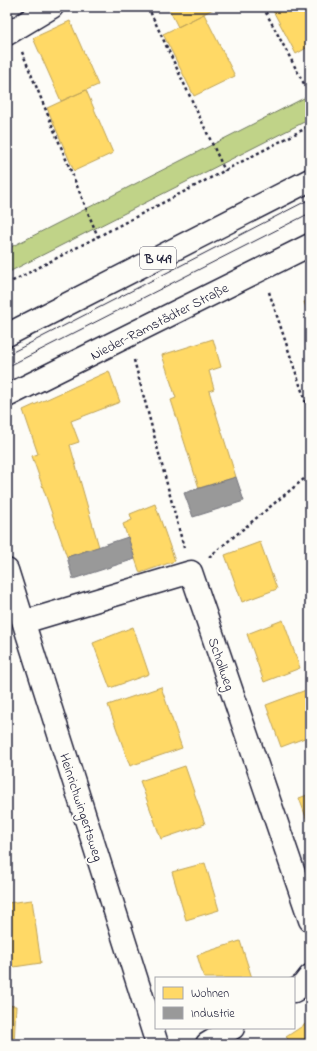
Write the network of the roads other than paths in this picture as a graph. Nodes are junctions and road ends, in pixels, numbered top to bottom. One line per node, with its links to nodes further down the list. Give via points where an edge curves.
1 (52, 7): 2 (street)
2 (10, 33)
3 (310, 180): 5 (street, B 449)
4 (310, 244): 6 (street, Nieder-Ramstädter Straße)
5 (7, 335)
6 (7, 396)
7 (7, 570): 8 (street, Heinrichwingertsweg)
8 (24, 622): 9 (street, Schollweg, via 191,572); 13 (street, Heinrichwingertsweg)
9 (310, 920)
10 (310, 976): 11 (street)
11 (295, 990)
12 (231, 1029): 14 (street)
13 (157, 1044)
14 (207, 1044)

